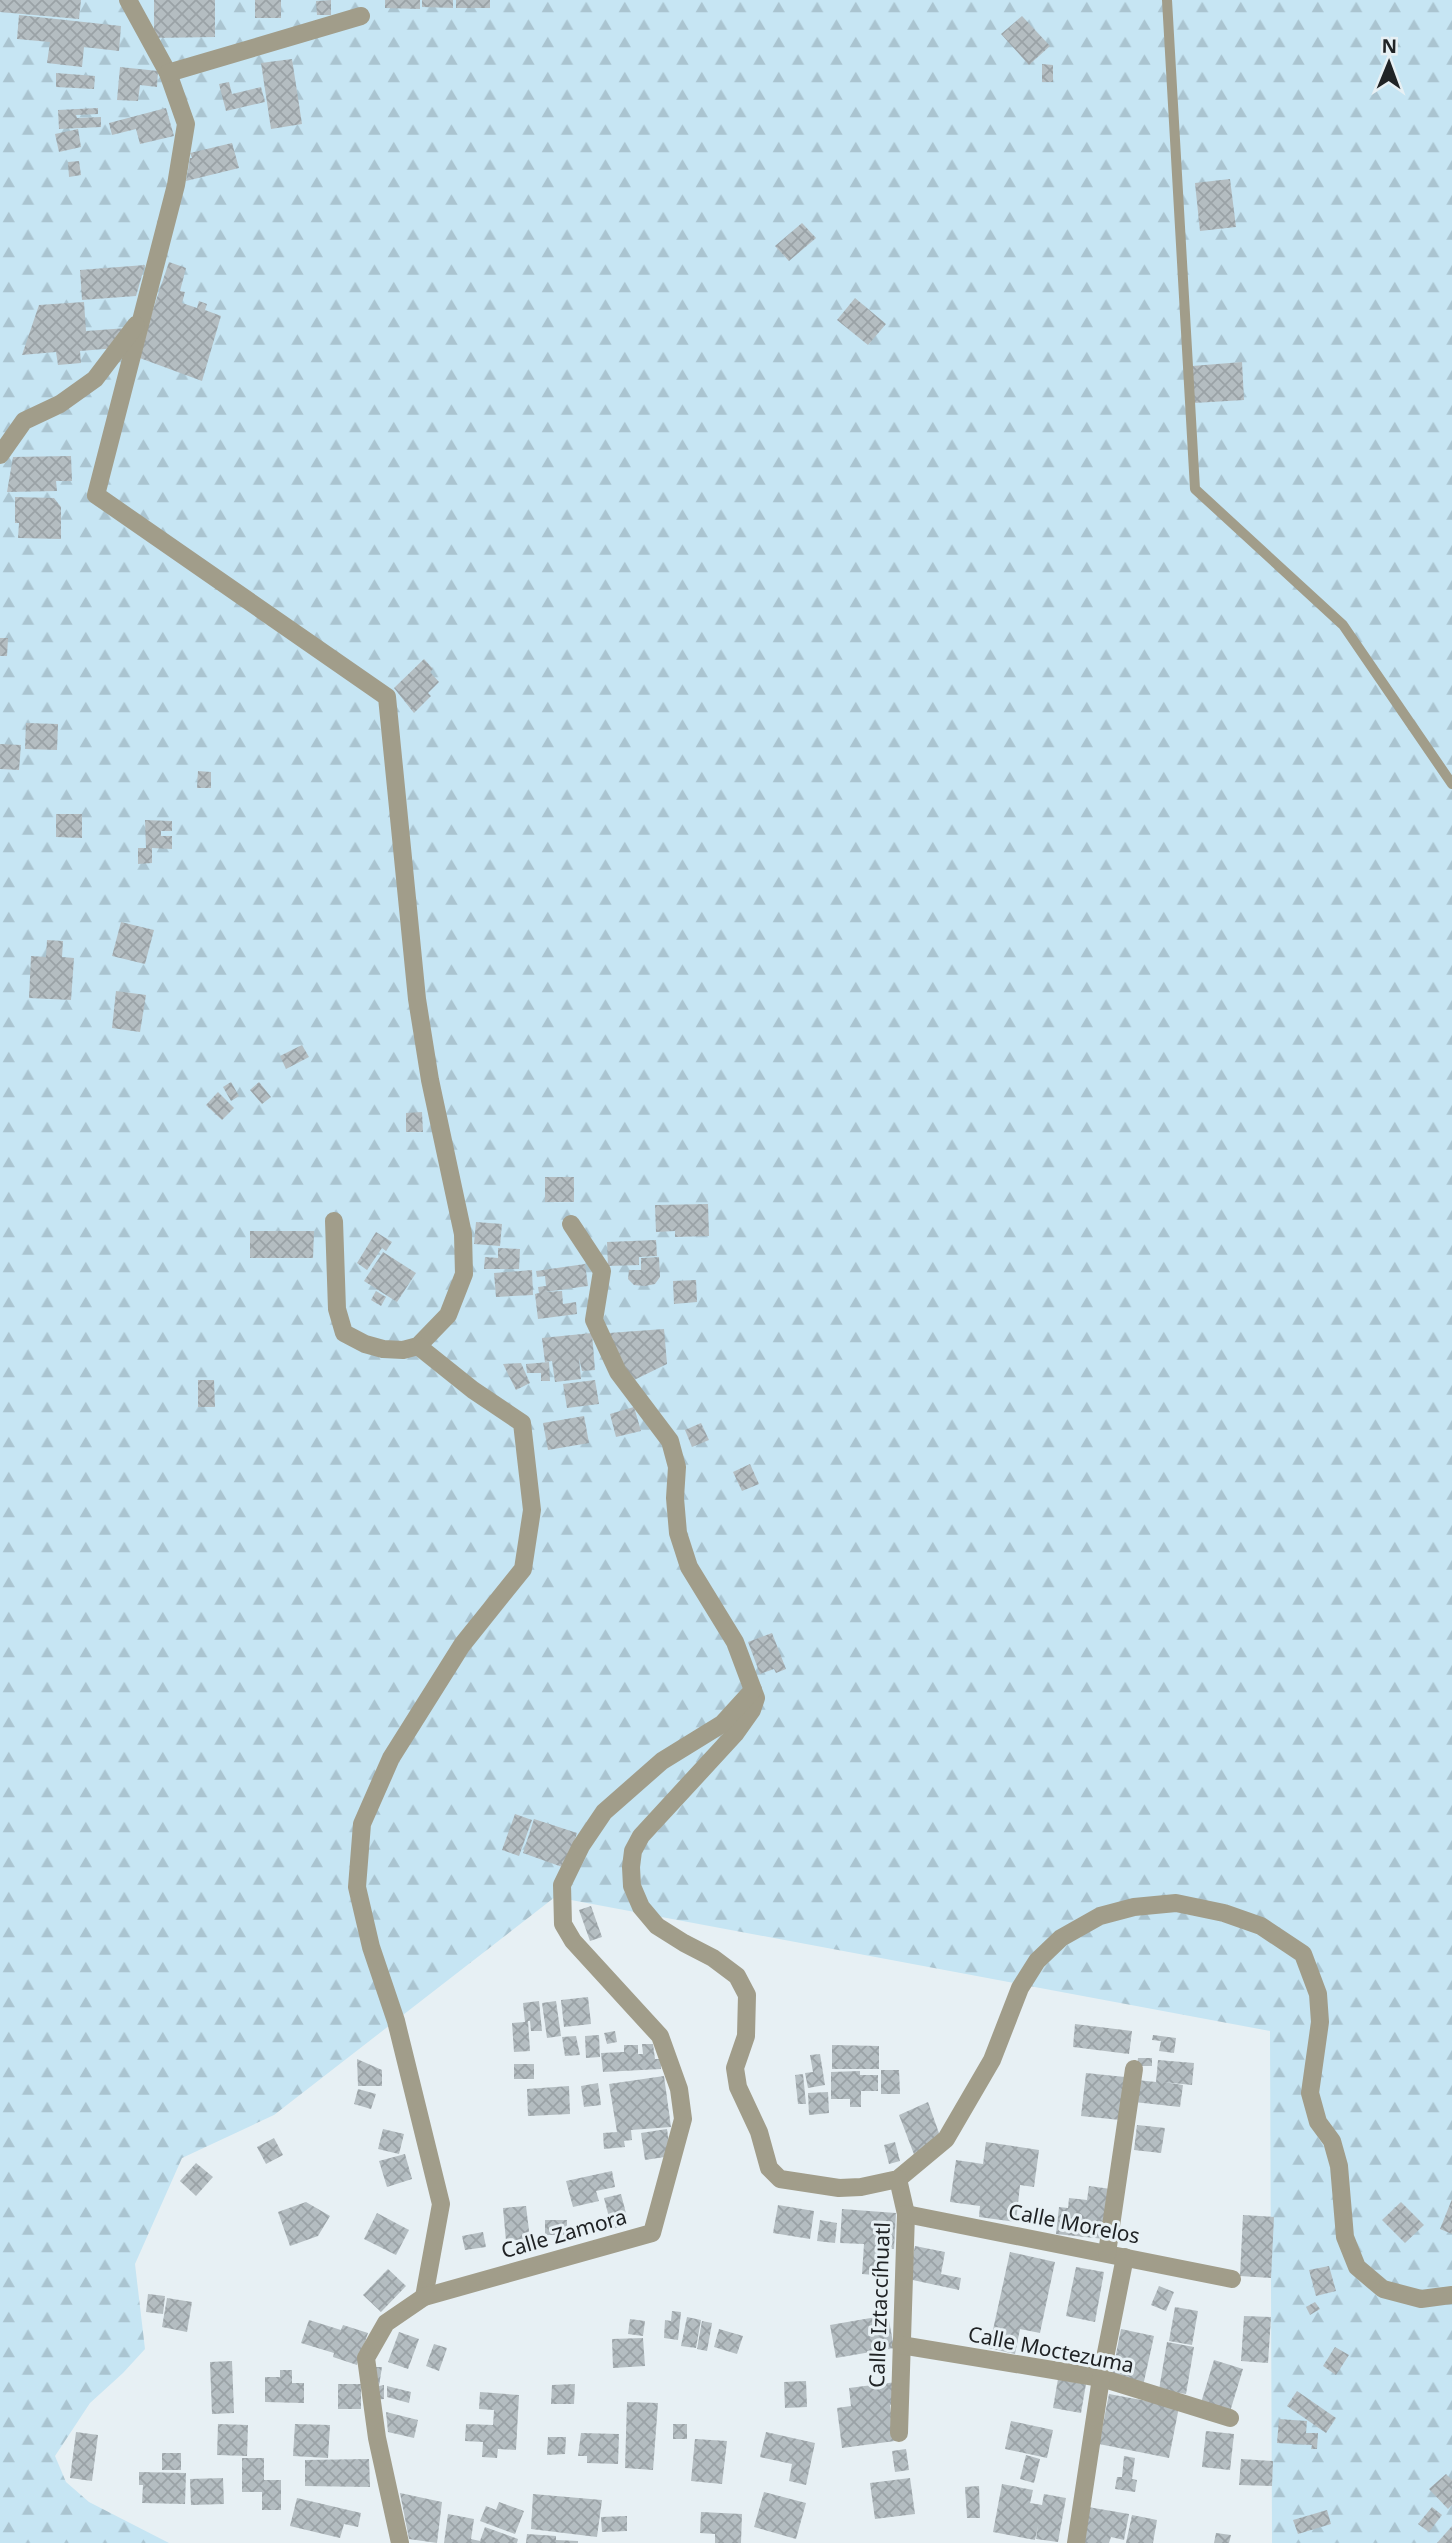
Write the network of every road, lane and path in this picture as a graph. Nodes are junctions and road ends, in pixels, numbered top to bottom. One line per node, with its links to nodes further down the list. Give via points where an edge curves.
1 (128, 0): 4 (street)
2 (1167, 0): 7 (lane, via 1195,489 1343,625)
3 (361, 16): 4 (street)
4 (168, 73): 5 (street, via 186,124 176,186)
5 (142, 316): 6 (street, via 95,379 60,404 24,421); 10 (street, via 96,495 387,696 417,999 463,1234 464,1274 448,1315)
6 (0, 454)
7 (1452, 784)
8 (334, 1221): 10 (street, via 337,1309 344,1333 383,1349)
9 (571, 1224): 11 (street, via 602,1271 594,1320 613,1362 670,1441 677,1467 678,1533 689,1567 735,1642)
10 (418, 1346): 19 (street, via 522,1423 532,1510 523,1569 462,1645 391,1758 362,1824 357,1886 441,2204)
11 (753, 1690): 13 (street, via 752,1710 735,1734 641,1836 633,1851 632,1886 657,1926 737,1976 747,1995 746,2036 735,2068 737,2087 759,2132 769,2168 780,2179 839,2188); 19 (street, Calle Zamora, via 722,1724 663,1761 604,1812 562,1885 563,1924 573,1941 660,2036 679,2089 683,2119 652,2233)
12 (1133, 2068): 15 (street)
13 (898, 2179): 14 (street, Calle Iztaccíhuatl); 18 (street, via 946,2139 992,2060 1020,1988 1037,1961 1061,1938 1100,1916 1134,1907 1176,1903 1224,1913 1261,1926 1303,1954 1318,1994 1320,2022 1310,2093 1339,2166 1345,2238 1357,2267 1383,2289 1421,2298)
14 (906, 2214): 15 (street, Calle Morelos); 20 (street, Calle Iztaccíhuatl)
15 (1107, 2253): 16 (street, Calle Morelos)
16 (1125, 2257): 17 (street, Calle Morelos); 21 (street)
17 (1232, 2279)
18 (1452, 2295)
19 (424, 2297): 24 (street, Calle Zamora, via 386,2323 366,2358 379,2449)
20 (901, 2345): 21 (street, Calle Moctezuma); 23 (street, Calle Iztaccíhuatl)
21 (1101, 2378): 22 (street, Calle Moctezuma); 25 (street)
22 (1230, 2418)
23 (900, 2433)
24 (400, 2543)
25 (1076, 2543)

